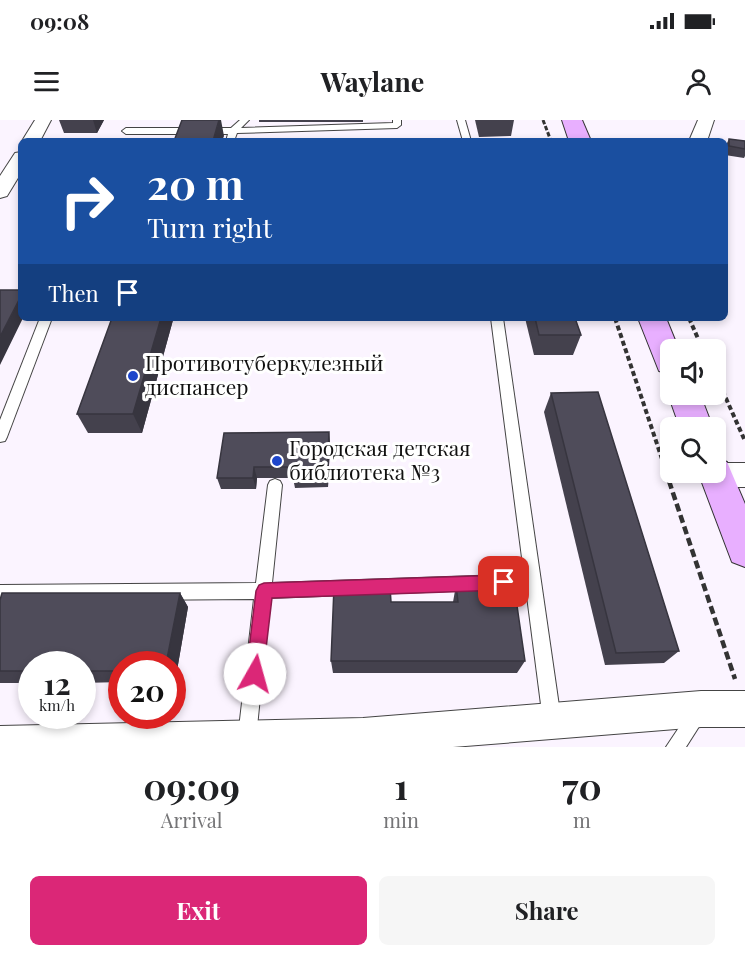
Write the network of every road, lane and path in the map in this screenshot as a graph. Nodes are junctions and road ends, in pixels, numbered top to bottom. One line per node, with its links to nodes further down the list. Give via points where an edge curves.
1 (43, 120): 11 (street)
2 (131, 120): 9 (lane)
3 (245, 120): 10 (lane)
4 (398, 120): 10 (lane, via 397,126)
5 (461, 120): 14 (lane)
6 (543, 120): 15 (path)
7 (572, 120): 16 (main road)
8 (706, 120): 17 (street)
9 (126, 131): 10 (lane); 12 (lane)
10 (232, 131): 13 (lane)
11 (33, 138)
12 (123, 138)
13 (231, 138)
14 (466, 138)
15 (550, 138)
16 (579, 138)
17 (699, 138)
18 (18, 162): 19 (street)
19 (0, 192)
20 (45, 321): 28 (lane)
21 (497, 321): 38 (lane)
22 (616, 321): 36 (path)
23 (653, 321): 25 (main road)
24 (690, 321): 26 (path)
25 (660, 339)
26 (699, 339)
27 (726, 398): 29 (path)
28 (0, 437)
29 (745, 441)
30 (726, 474): 32 (main road)
31 (275, 484): 34 (lane)
32 (745, 550)
33 (504, 582): 34 (lane)
34 (264, 591): 35 (lane); 39 (lane)
35 (0, 593)
36 (741, 698): 37 (street)
37 (701, 709): 38 (street); 42 (lane)
38 (552, 721): 40 (street)
39 (247, 737): 40 (street); 41 (street)
40 (364, 742)
41 (0, 744)
42 (675, 747)

